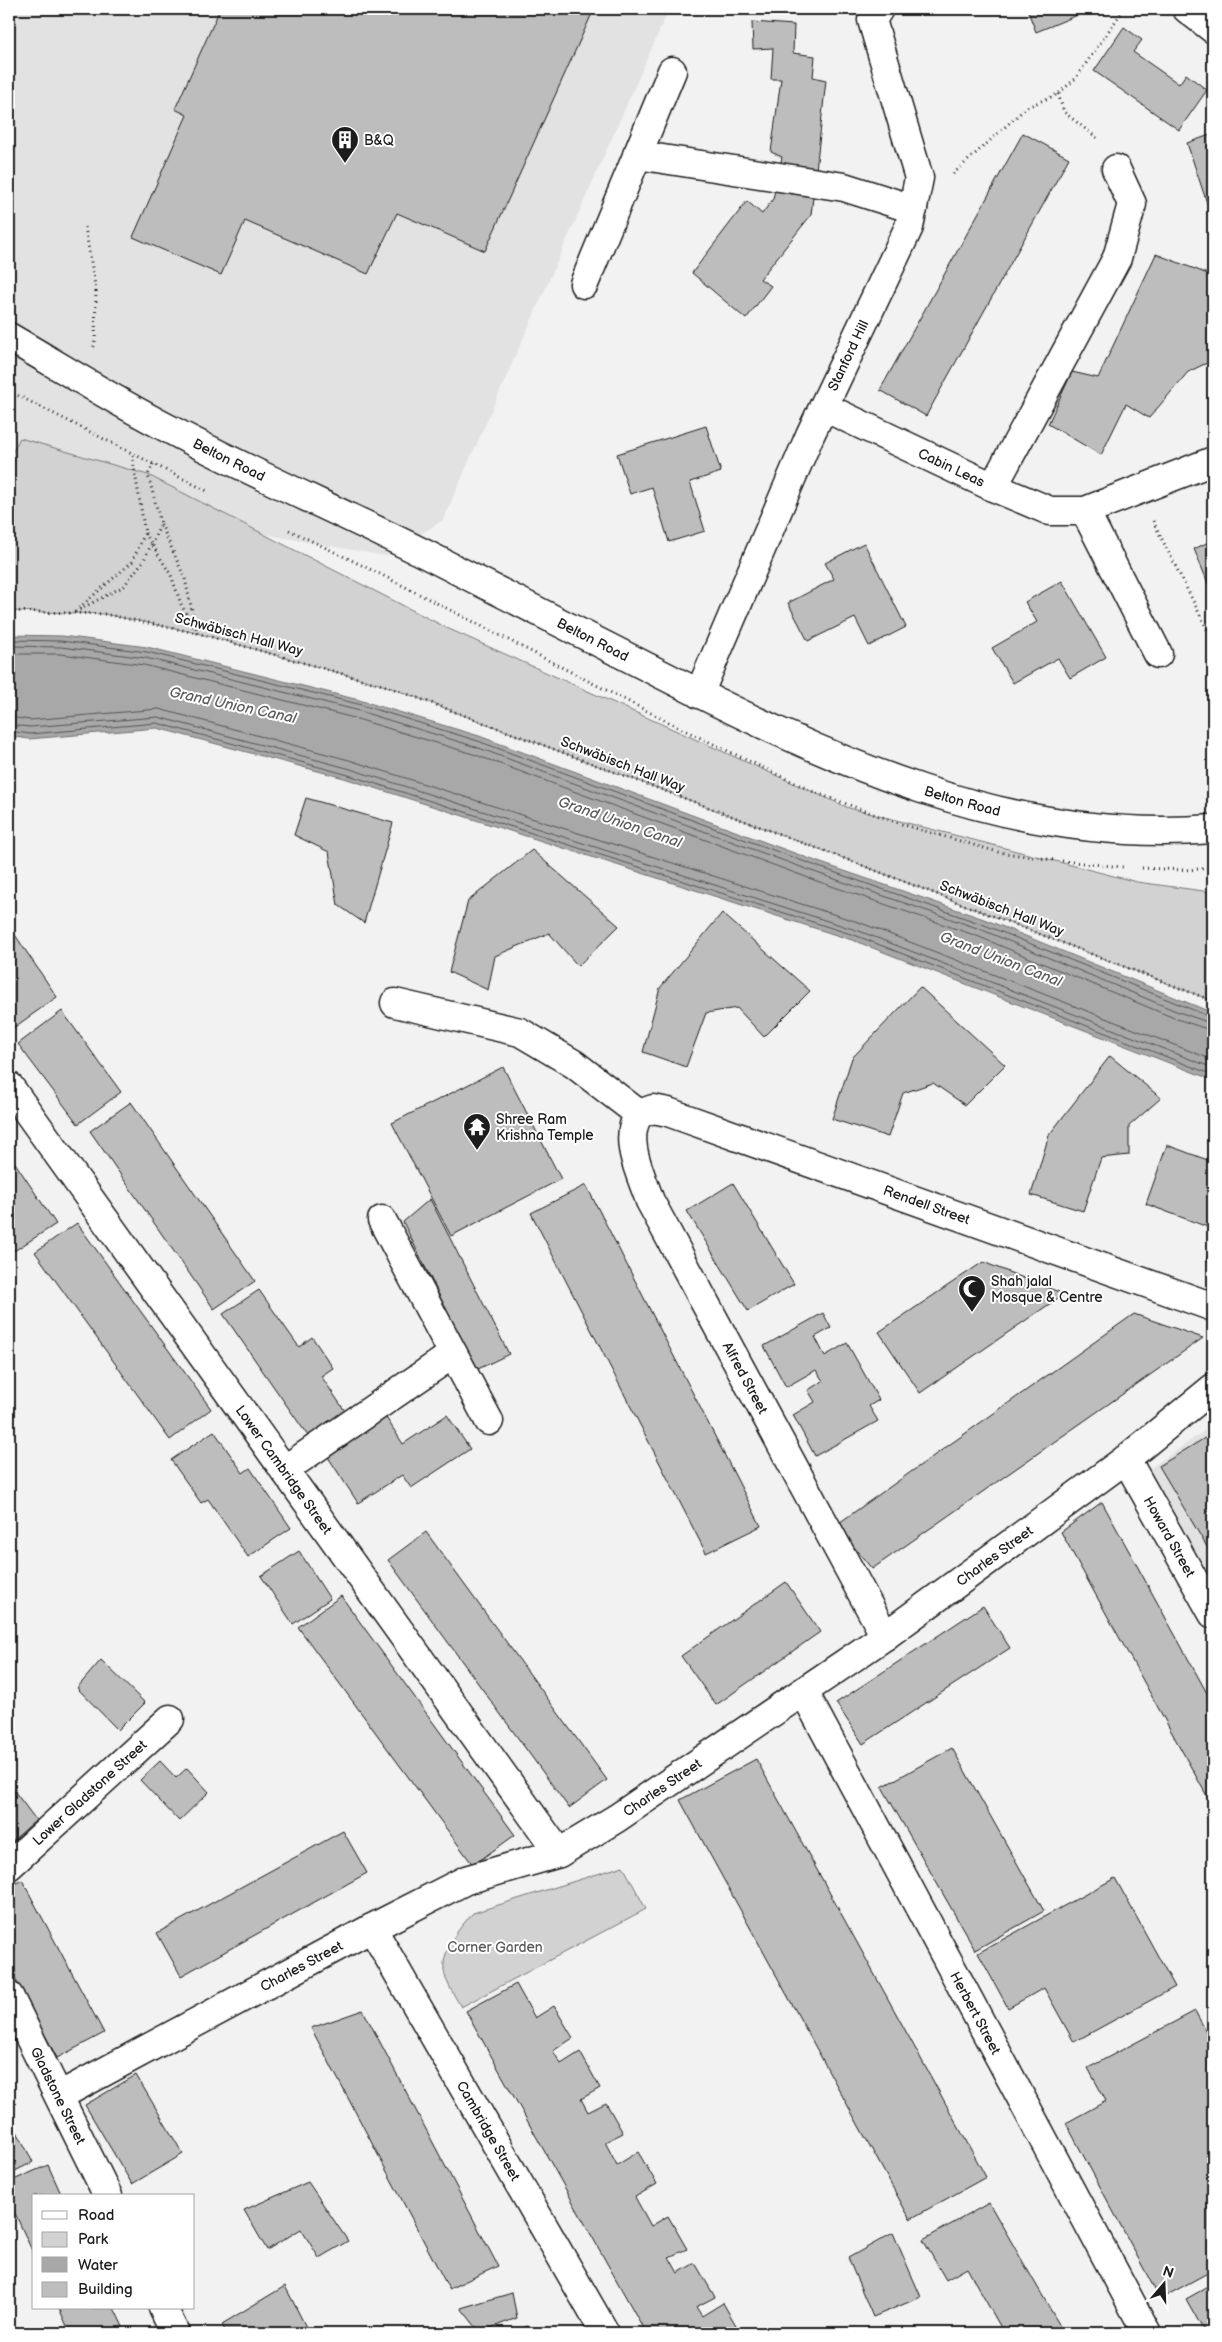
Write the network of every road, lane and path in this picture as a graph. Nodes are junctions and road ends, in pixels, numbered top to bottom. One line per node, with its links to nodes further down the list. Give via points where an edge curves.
1 (879, 9): 9 (street, Stanford Hill, via 872,20 918,178)
2 (1124, 9): 6 (path, via 1075,79)
3 (1187, 9): 4 (street)
4 (1213, 29)
5 (672, 71): 7 (street)
6 (1058, 94): 8 (path, via 1064,112 1107,146); 9 (path, via 1027,107)
7 (638, 155): 9 (street, via 844,187); 11 (street)
8 (1116, 169): 19 (street, via 1132,204 1117,258)
9 (913, 209): 14 (street, Stanford Hill, via 909,227)
10 (85, 227): 13 (path, via 96,291 95,344)
11 (584, 284)
12 (9, 338): 13 (street, Belton Road)
13 (76, 376): 15 (path); 16 (street, Belton Road)
14 (824, 407): 19 (street, Cabin Leas); 30 (street, Stanford Hill)
15 (55, 415)
16 (170, 430): 22 (path, via 148,475); 30 (street, Belton Road, via 398,540)
17 (132, 454): 23 (path)
18 (1213, 461): 20 (street, Cabin Leas)
19 (993, 487): 21 (street, Cabin Leas, via 1050,511)
20 (1139, 491): 21 (street, Cabin Leas); 28 (path)
21 (1085, 511): 29 (street)
22 (160, 524): 24 (path); 27 (path, via 185,579)
23 (145, 533): 24 (path); 26 (path, via 132,562)
24 (151, 545): 26 (path, via 124,586); 27 (path, via 170,575)
25 (9, 610): 26 (path, Schwäbisch Hall Way)
26 (74, 612): 27 (path, Schwäbisch Hall Way, via 104,614)
27 (197, 633): 32 (path, Schwäbisch Hall Way, via 386,686)
28 (1213, 641)
29 (1158, 654)
30 (699, 694): 31 (street, Belton Road, via 829,756 913,788 1006,814 1095,827)
31 (1213, 829)
32 (1213, 1001)
33 (395, 1003): 35 (street, via 520,1032 574,1064)
34 (9, 1086): 42 (street, Lower Cambridge Street)
35 (640, 1114): 37 (street, Rendell Street, via 653,1108 668,1112); 44 (street, Alfred Street, via 632,1126 632,1148 650,1201)
36 (382, 1220): 38 (street)
37 (1213, 1307)
38 (453, 1354): 40 (street); 42 (street)
39 (1213, 1388): 41 (street, Charles Street)
40 (489, 1421)
41 (1126, 1458): 43 (street, Howard Street); 44 (street, Charles Street)
42 (284, 1470): 47 (street, Lower Cambridge Street)
43 (1213, 1614)
44 (885, 1636): 45 (street, Charles Street)
45 (804, 1692): 47 (street, Charles Street, via 617,1818); 56 (street, Herbert Street)
46 (170, 1719): 48 (street, Lower Gladstone Street)
47 (559, 1853): 49 (street, Charles Street, via 466,1880)
48 (9, 1866)
49 (372, 1928): 51 (street, Charles Street); 55 (street, Cambridge Street)
50 (9, 1996): 51 (street, Gladstone Street)
51 (59, 2096): 52 (street, Gladstone Street)
52 (107, 2194)
53 (164, 2310): 54 (street)
54 (175, 2333)
55 (605, 2333)
56 (1148, 2333)

